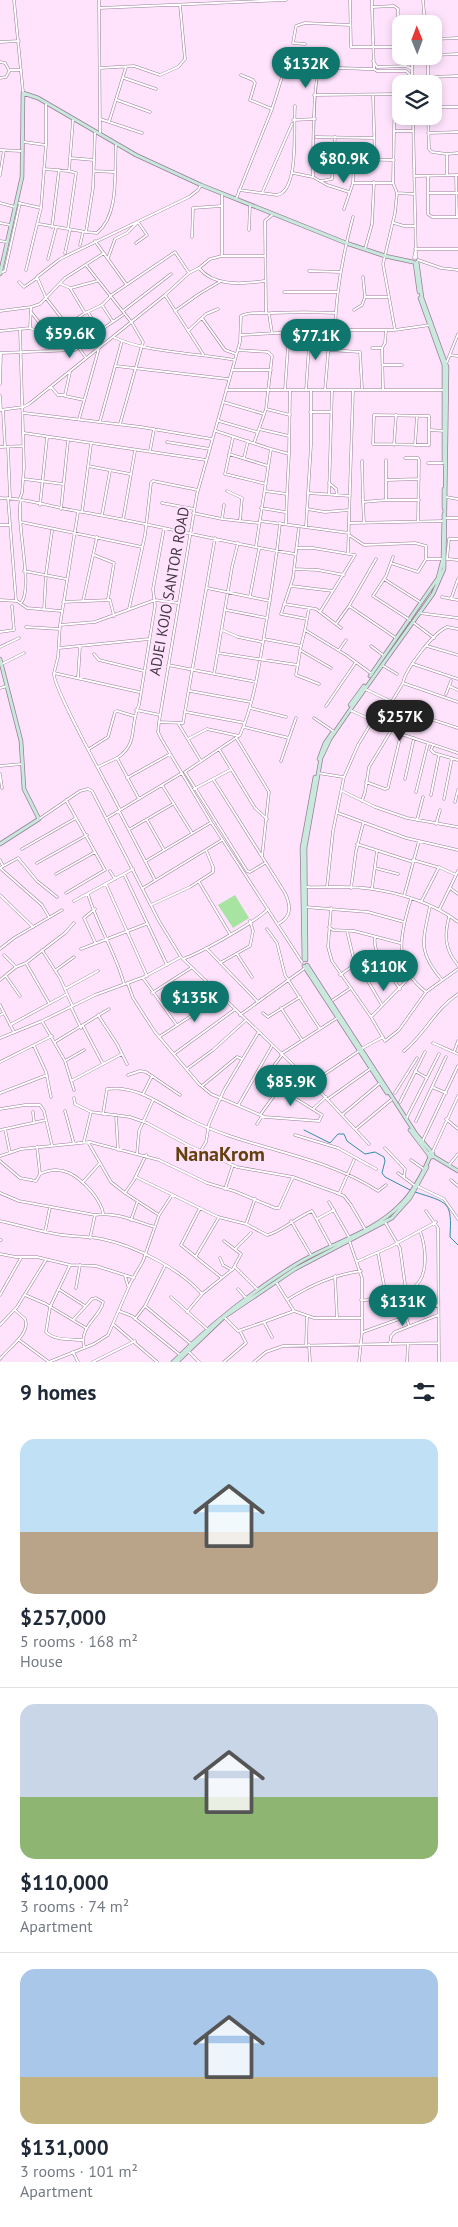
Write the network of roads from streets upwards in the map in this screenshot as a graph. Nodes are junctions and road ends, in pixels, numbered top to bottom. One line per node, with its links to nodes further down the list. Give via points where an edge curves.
1 (14, 0): 19 (street)
2 (99, 0): 13 (street)
3 (286, 0): 9 (street)
4 (350, 0): 16 (street)
5 (372, 0): 12 (street)
6 (423, 0): 15 (street)
7 (237, 1): 8 (street); 10 (street)
8 (252, 1): 9 (street)
9 (269, 1)
10 (223, 2): 11 (street)
11 (180, 5): 13 (street); 28 (street, via 185,58 182,64 160,75)
12 (372, 7): 14 (street, via 394,6 398,9); 23 (street)
13 (99, 8): 29 (street)
14 (398, 15)
15 (424, 15)
16 (351, 26): 21 (street, via 296,26 293,43); 23 (street, via 351,47)
17 (442, 38): 18 (street)
18 (458, 38)
19 (19, 41): 20 (street); 33 (street)
20 (0, 42)
21 (305, 44)
22 (392, 46): 23 (street)
23 (373, 48): 26 (street)
24 (458, 54): 25 (street)
25 (442, 55)
26 (373, 61): 30 (street, via 378,67); 31 (street)
27 (0, 62): 32 (street, via 5,63)
28 (126, 66): 29 (street); 41 (street)
29 (100, 68): 54 (street)
30 (412, 68): 37 (street)
31 (374, 69): 34 (street, via 329,67); 36 (street, via 406,71)
32 (9, 70): 33 (street); 40 (street, via 6,77)
33 (21, 70): 43 (street)
34 (317, 73): 46 (street); 52 (street, via 301,69 285,74)
35 (241, 75): 52 (street, via 255,84 250,100)
36 (410, 75)
37 (412, 75)
38 (458, 76): 39 (street)
39 (442, 77)
40 (0, 78)
41 (124, 78): 42 (street); 47 (street)
42 (156, 89)
43 (24, 93): 48 (street); 72 (street)
44 (373, 94): 45 (street); 46 (street); 71 (street)
45 (392, 94)
46 (314, 95): 55 (street)
47 (117, 100): 53 (street); 58 (street)
48 (46, 103): 56 (street); 74 (street)
49 (295, 106): 57 (street)
50 (442, 107): 51 (street)
51 (458, 107)
52 (272, 109): 104 (street)
53 (150, 112)
54 (100, 119): 58 (street); 68 (street)
55 (315, 119): 57 (street); 69 (street)
56 (73, 120): 65 (street); 80 (street)
57 (293, 121): 92 (street); 106 (street)
58 (110, 122): 66 (street)
59 (394, 125): 63 (street)
60 (413, 125): 62 (street)
61 (428, 125): 67 (street)
62 (413, 130): 63 (street); 96 (street)
63 (394, 131): 85 (street)
64 (458, 132): 67 (street)
65 (95, 133): 68 (street); 83 (street)
66 (142, 133)
67 (428, 133): 79 (street, via 430,152)
68 (100, 135): 73 (street)
69 (315, 137): 70 (street); 98 (street)
70 (335, 137): 71 (street); 81 (street)
71 (374, 138): 84 (street)
72 (24, 142): 74 (street); 77 (street)
73 (116, 144): 91 (street); 103 (street)
74 (46, 145): 87 (street)
75 (0, 150): 76 (street)
76 (4, 150): 77 (street); 82 (street)
77 (24, 151): 114 (street)
78 (458, 153): 79 (street)
79 (447, 154): 94 (street)
80 (70, 158): 83 (street); 89 (street)
81 (334, 159): 86 (street); 99 (street, via 332,178)
82 (1, 160): 93 (street)
83 (94, 160): 90 (street)
84 (375, 160): 85 (street); 86 (street)
85 (394, 160): 102 (street)
86 (354, 161): 101 (street)
87 (44, 169): 88 (street); 118 (street)
88 (59, 170): 89 (street); 129 (street)
89 (69, 171): 131 (street, via 76,173)
90 (94, 171): 91 (street); 133 (street)
91 (114, 172): 133 (street, via 110,215 97,233)
92 (293, 173): 98 (street); 106 (street, via 281,194)
93 (0, 175)
94 (447, 175): 95 (street); 97 (street)
95 (457, 175): 109 (street)
96 (414, 176): 97 (street); 111 (street)
97 (428, 176): 108 (street)
98 (313, 177): 99 (street)
99 (319, 181): 105 (street)
100 (374, 182): 101 (street); 102 (street); 143 (street, via 372,224)
101 (353, 183): 105 (street)
102 (393, 184): 107 (street)
103 (202, 185): 110 (street); 123 (street, via 189,197)
104 (240, 190): 106 (street); 112 (street)
105 (350, 192): 119 (street)
106 (262, 193)
107 (397, 193): 111 (street); 125 (street)
108 (428, 193): 109 (street); 122 (street, via 430,216)
109 (457, 193): 122 (street)
110 (222, 194): 112 (street); 116 (street)
111 (414, 194): 128 (street)
112 (236, 199): 115 (street)
113 (0, 203): 117 (street)
114 (18, 203): 117 (street); 118 (street); 157 (street, via 5,271)
115 (250, 205): 120 (street); 132 (street)
116 (222, 206): 134 (street, via 193,208); 147 (street)
117 (15, 207): 127 (street)
118 (41, 208): 126 (street)
119 (344, 208)
120 (272, 215): 139 (street); 148 (street, via 265,221)
121 (353, 217): 139 (street)
122 (458, 217)
123 (138, 221): 136 (street); 138 (street, via 147,235); 150 (street, via 115,239)
124 (0, 223): 127 (street)
125 (394, 223): 128 (street); 149 (street)
126 (38, 224): 129 (street); 155 (street)
127 (11, 225): 137 (street)
128 (415, 226): 141 (street)
129 (52, 227): 130 (street)
130 (56, 227): 131 (street); 151 (street)
131 (69, 229): 133 (street); 144 (street)
132 (249, 230)
133 (85, 232): 140 (street)
134 (192, 237)
135 (0, 241): 137 (street)
136 (96, 241): 145 (street); 163 (street, via 50,265)
137 (7, 242): 146 (street)
138 (136, 243)
139 (346, 243): 143 (street); 159 (street)
140 (80, 245)
141 (415, 249): 142 (street); 152 (street)
142 (458, 249)
143 (365, 250): 149 (street)
144 (65, 253)
145 (104, 253): 150 (street); 153 (street)
146 (2, 255): 157 (street)
147 (222, 256): 148 (street); 154 (street, via 210,259)
148 (264, 256): 164 (street)
149 (385, 256): 152 (street); 176 (street, via 382,264)
150 (108, 258): 169 (street)
151 (48, 259)
152 (415, 260): 156 (street); 195 (street, via 420,296); 228 (street, via 422,298)
153 (86, 265): 165 (street); 168 (street)
154 (199, 268): 160 (street); 166 (street)
155 (26, 270)
156 (458, 270)
157 (0, 271)
158 (309, 271): 159 (street)
159 (341, 272): 172 (street)
160 (189, 273): 169 (street, via 175,252); 173 (street)
161 (171, 274): 183 (street)
162 (364, 277): 175 (street)
163 (37, 278): 167 (street, via 24,287); 177 (street)
164 (266, 280): 166 (street, via 236,285); 187 (street)
165 (97, 281): 170 (street); 174 (street)
166 (221, 281): 184 (street)
167 (19, 282)
168 (61, 284): 170 (street); 177 (street)
169 (126, 284): 174 (street)
170 (70, 288): 186 (street)
171 (284, 292): 172 (street)
172 (337, 292): 188 (street)
173 (165, 295): 184 (street); 193 (street)
174 (110, 296): 178 (street); 183 (street)
175 (365, 296): 176 (street); 181 (street, via 362,305)
176 (388, 297): 201 (street)
177 (46, 298): 179 (street); 194 (street)
178 (102, 305): 186 (street); 192 (street)
179 (32, 307): 182 (street); 185 (street)
180 (218, 309): 191 (street)
181 (354, 310)
182 (0, 311)
183 (123, 311): 190 (street)
184 (175, 311): 204 (street)
185 (32, 312): 196 (street); 208 (street)
186 (86, 312): 194 (street); 203 (street)
187 (266, 313): 189 (street); 209 (street, ADJEI KOJO SANTOR ROAD, via 241,316)
188 (336, 313): 189 (street, via 287,311); 199 (street)
189 (269, 314): 207 (street)
190 (124, 315): 192 (street); 193 (street)
191 (202, 318): 204 (street); 222 (street, via 226,350)
192 (113, 322): 203 (street)
193 (132, 322): 211 (street); 213 (street, via 141,335)
194 (67, 325): 208 (street)
195 (430, 325): 201 (street); 251 (street, via 444,365)
196 (30, 328): 197 (street); 208 (street)
197 (20, 329): 202 (street); 220 (street)
198 (330, 330): 199 (street); 205 (street); 219 (street)
199 (335, 330): 200 (street)
200 (386, 330): 201 (street); 217 (street)
201 (394, 330)
202 (0, 331)
203 (99, 331): 214 (street)
204 (188, 331): 223 (street)
205 (310, 331): 206 (street); 246 (street)
206 (288, 332): 207 (street); 244 (street)
207 (272, 333): 209 (street)
208 (49, 335)
209 (241, 335): 218 (street, ADJEI KOJO SANTOR ROAD)
210 (458, 335): 224 (street)
211 (113, 337): 212 (street); 215 (street)
212 (122, 341): 213 (street); 231 (street)
213 (143, 345): 223 (street); 232 (street)
214 (79, 348): 220 (street, via 61,352); 226 (street)
215 (99, 348): 226 (street); 254 (street)
216 (372, 348): 217 (street)
217 (382, 348): 229 (street)
218 (238, 350): 222 (street, ADJEI KOJO SANTOR ROAD); 234 (street, via 270,353)
219 (329, 350): 240 (street, via 360,352); 248 (street)
220 (20, 352): 221 (street); 256 (street)
221 (1, 353): 235 (street)
222 (236, 354): 227 (street, ADJEI KOJO SANTOR ROAD)
223 (204, 355): 227 (street)
224 (450, 355): 225 (street); 228 (street)
225 (458, 356)
226 (86, 358): 236 (street)
227 (235, 360): 233 (street, ADJEI KOJO SANTOR ROAD)
228 (446, 364): 323 (street)
229 (383, 365): 230 (street); 241 (street)
230 (402, 365)
231 (116, 366): 232 (street); 268 (street)
232 (137, 368): 237 (street); 269 (street)
233 (232, 370): 234 (street); 237 (street, ADJEI KOJO SANTOR ROAD)
234 (271, 370): 243 (street)
235 (0, 372): 238 (street)
236 (70, 372): 239 (street); 253 (street)
237 (228, 379): 242 (street, ADJEI KOJO SANTOR ROAD)
238 (0, 384)
239 (51, 387): 253 (street, via 58,395); 256 (street)
240 (362, 389): 241 (street); 250 (street)
241 (383, 389): 251 (street)
242 (226, 390): 243 (street); 255 (street, ADJEI KOJO SANTOR ROAD)
243 (269, 390): 244 (street); 257 (street)
244 (285, 390): 245 (street)
245 (290, 390): 246 (street); 263 (street)
246 (306, 390): 247 (street)
247 (311, 390): 248 (street); 259 (street)
248 (325, 390): 249 (street)
249 (332, 390): 250 (street); 260 (street)
250 (352, 390): 322 (street)
251 (445, 390): 274 (street)
252 (0, 396): 258 (street)
253 (64, 396): 254 (street)
254 (84, 400): 266 (street)
255 (223, 402): 262 (street); 267 (street, ADJEI KOJO SANTOR ROAD)
256 (23, 407): 258 (street); 261 (street)
257 (266, 409): 262 (street); 263 (street)
258 (1, 410): 290 (street)
259 (310, 412): 260 (street); 318 (street)
260 (331, 412): 312 (street)
261 (24, 413): 266 (street); 276 (street)
262 (264, 414): 271 (street)
263 (290, 415): 278 (street)
264 (396, 415): 265 (street); 286 (street); 286 (street, via 373,417 373,444)
265 (417, 416): 272 (street, via 429,416); 287 (street)
266 (79, 420): 268 (street)
267 (218, 421): 273 (street, ADJEI KOJO SANTOR ROAD); 275 (street)
268 (99, 422): 269 (street)
269 (120, 424): 270 (street)
270 (154, 429): 280 (street); 294 (street)
271 (259, 429): 275 (street); 278 (street)
272 (430, 430): 274 (street); 287 (street, via 429,445)
273 (216, 431): 277 (street); 280 (street, ADJEI KOJO SANTOR ROAD)
274 (445, 431): 303 (street)
275 (257, 432): 284 (street)
276 (24, 433): 279 (street); 288 (street)
277 (233, 436): 282 (street); 295 (street)
278 (289, 436): 296 (street)
279 (47, 437): 281 (street); 311 (street)
280 (213, 439): 291 (street, ADJEI KOJO SANTOR ROAD)
281 (68, 440): 285 (street); 313 (street)
282 (248, 441): 284 (street); 297 (street)
283 (167, 442): 291 (street)
284 (254, 443): 292 (street)
285 (91, 444): 293 (street); 304 (street)
286 (394, 445): 287 (street)
287 (415, 445)
288 (23, 446): 290 (street); 308 (street)
289 (0, 447): 290 (street)
290 (7, 447): 325 (street)
291 (210, 449): 299 (street, ADJEI KOJO SANTOR ROAD)
292 (271, 449): 296 (street); 305 (street)
293 (135, 450): 294 (street); 307 (street)
294 (150, 452): 299 (street)
295 (229, 454): 297 (street); 314 (street, via 224,471 226,475)
296 (289, 454): 319 (street)
297 (244, 458): 305 (street)
298 (405, 458): 309 (street, via 419,459)
299 (206, 460): 315 (street, ADJEI KOJO SANTOR ROAD)
300 (386, 460): 310 (street)
301 (362, 461): 330 (street)
302 (428, 463): 303 (street)
303 (444, 463): 346 (street)
304 (88, 466): 306 (street); 339 (street)
305 (268, 466): 314 (street)
306 (110, 471): 307 (street); 342 (street)
307 (131, 474): 345 (street)
308 (24, 479): 311 (street); 327 (street)
309 (419, 479): 310 (street); 329 (street)
310 (387, 480): 328 (street)
311 (43, 483): 313 (street); 332 (street)
312 (329, 483): 320 (street); 321 (street)
313 (64, 484): 334 (street)
314 (266, 484): 317 (street)
315 (198, 490): 336 (street, ADJEI KOJO SANTOR ROAD); 355 (street, via 151,482)
316 (227, 491): 347 (street, via 242,498)
317 (265, 491): 319 (street); 335 (street)
318 (308, 493): 320 (street); 337 (street)
319 (287, 494): 340 (street)
320 (329, 494): 321 (street)
321 (337, 495): 322 (street)
322 (350, 496): 338 (street)
323 (446, 497): 326 (street); 346 (street)
324 (0, 498): 325 (street)
325 (9, 498): 327 (street); 357 (street)
326 (458, 498)
327 (20, 499): 332 (street); 349 (street)
328 (386, 500): 329 (street); 330 (street)
329 (419, 500): 348 (street)
330 (363, 502): 354 (street)
331 (162, 503): 336 (street)
332 (40, 505): 334 (street)
333 (224, 505): 344 (street)
334 (61, 508): 339 (street)
335 (261, 508): 340 (street); 350 (street)
336 (194, 509): 341 (street, ADJEI KOJO SANTOR ROAD)
337 (307, 510): 338 (street); 359 (street)
338 (350, 510): 353 (street)
339 (80, 512): 342 (street); 362 (street)
340 (285, 512): 352 (street)
341 (193, 513): 344 (street); 363 (street, ADJEI KOJO SANTOR ROAD)
342 (102, 515): 345 (street)
343 (458, 518): 346 (street)
344 (222, 519): 347 (street)
345 (123, 520): 355 (street)
346 (445, 520): 348 (street); 380 (street)
347 (240, 521): 350 (street)
348 (418, 521): 354 (street)
349 (21, 522): 361 (street); 384 (street)
350 (260, 522): 351 (street); 370 (street)
351 (280, 523): 352 (street); 373 (street)
352 (286, 523): 358 (street)
353 (350, 523): 354 (street); 364 (street)
354 (364, 523)
355 (146, 524): 360 (street); 369 (street)
356 (0, 525): 357 (street)
357 (10, 525): 399 (street)
358 (299, 526): 359 (street); 372 (street)
359 (306, 526): 364 (street)
360 (164, 528): 363 (street); 400 (street, via 153,589)
361 (52, 530): 362 (street); 385 (street)
362 (75, 533): 365 (street); 387 (street)
363 (190, 534): 366 (street); 405 (street, ADJEI KOJO SANTOR ROAD)
364 (349, 534): 374 (street); 379 (street, via 364,545 423,544)
365 (97, 537): 369 (street); 376 (street)
366 (215, 538): 368 (street); 391 (street)
367 (458, 539): 380 (street, via 449,539)
368 (238, 543): 370 (street); 392 (street)
369 (142, 547): 412 (street)
370 (256, 547): 371 (street)
371 (259, 548): 373 (street); 394 (street)
372 (296, 548): 374 (street); 375 (street)
373 (277, 551): 375 (street); 403 (street)
374 (348, 552): 386 (street, via 355,556)
375 (296, 554): 383 (street)
376 (94, 555): 396 (street, via 114,563); 402 (street)
377 (393, 557): 382 (street)
378 (376, 559): 410 (street)
379 (426, 559): 380 (street); 382 (street, via 417,572)
380 (445, 559): 381 (street); 408 (street); 417 (street, via 440,581)
381 (458, 560)
382 (392, 563): 388 (street)
383 (294, 570): 386 (street); 390 (street)
384 (24, 571): 385 (street); 406 (street)
385 (46, 574): 387 (street); 413 (street)
386 (344, 575): 393 (street)
387 (67, 579): 404 (street)
388 (384, 579): 408 (street); 422 (street, via 373,596)
389 (458, 579): 397 (street)
390 (290, 586): 393 (street); 407 (street)
391 (207, 588): 392 (street); 459 (street)
392 (229, 592): 394 (street); 414 (street)
393 (333, 592): 416 (street)
394 (250, 596): 403 (street)
395 (442, 597): 397 (street)
396 (108, 599): 402 (street); 418 (street)
397 (451, 599): 401 (street)
398 (0, 600): 399 (street)
399 (16, 600): 406 (street)
400 (155, 600): 405 (street); 412 (street); 433 (street)
401 (458, 600)
402 (83, 601): 404 (street)
403 (270, 601): 419 (street)
404 (63, 602): 415 (street)
405 (178, 602): 455 (street, ADJEI KOJO SANTOR ROAD)
406 (21, 603): 413 (street, via 27,608)
407 (284, 604): 411 (street); 421 (street, via 282,615)
408 (422, 604): 422 (street)
409 (12, 606): 431 (street, via 14,631)
410 (349, 606): 423 (street); 434 (street)
411 (310, 608): 416 (street); 421 (street)
412 (129, 609): 418 (street)
413 (44, 610): 415 (street)
414 (226, 610): 419 (street); 429 (street)
415 (61, 611): 424 (street)
416 (320, 612): 423 (street)
417 (419, 613): 420 (street); 422 (street)
418 (114, 616): 424 (street, via 95,622)
419 (267, 618): 437 (street)
420 (458, 618)
421 (307, 619): 430 (street)
422 (411, 621): 434 (street); 435 (street); 457 (street)
423 (336, 624): 426 (street)
424 (60, 625): 427 (street)
425 (26, 627): 427 (street)
426 (341, 628)
427 (60, 629): 443 (street)
428 (458, 629): 435 (street, via 444,628)
429 (222, 630): 437 (street, via 238,637); 446 (street)
430 (305, 630): 439 (street); 445 (street)
431 (0, 632)
432 (19, 638): 442 (street)
433 (149, 638): 438 (street); 460 (street)
434 (397, 638): 450 (street)
435 (434, 638): 441 (street)
436 (346, 640): 445 (street)
437 (264, 641): 439 (street); 451 (street)
438 (80, 646): 443 (street); 465 (street)
439 (301, 646): 444 (street)
440 (371, 646): 450 (street)
441 (427, 646): 449 (street); 454 (street)
442 (0, 647)
443 (59, 648): 461 (street)
444 (300, 650): 456 (street); 458 (street)
445 (339, 650): 453 (street)
446 (218, 653): 451 (street); 462 (street)
447 (24, 654): 452 (street)
448 (94, 654): 460 (street, via 99,660)
449 (458, 655)
450 (385, 656): 463 (street)
451 (260, 659): 456 (street); 468 (street)
452 (1, 662): 471 (street)
453 (356, 662): 463 (street); 482 (street)
454 (413, 664): 466 (street); 470 (street, via 406,671)
455 (168, 665): 459 (street); 487 (street, ADJEI KOJO SANTOR ROAD)
456 (298, 665): 469 (street, via 296,675)
457 (382, 665): 464 (street); 474 (street)
458 (331, 668)
459 (193, 669): 462 (street); 476 (street)
460 (144, 671): 477 (street)
461 (54, 673): 465 (street); 507 (street, via 55,683)
462 (214, 674): 468 (street)
463 (372, 674): 474 (street)
464 (397, 674)
465 (78, 679): 477 (street)
466 (458, 679)
467 (451, 680): 472 (street)
468 (256, 682): 479 (street)
469 (319, 684)
470 (403, 684): 480 (street); 481 (street)
471 (7, 686): 473 (street); 517 (street, via 21,741)
472 (449, 686): 475 (street); 478 (street)
473 (0, 688)
474 (364, 688): 481 (street); 485 (street); 499 (street)
475 (458, 690)
476 (190, 691): 479 (street); 486 (street)
477 (140, 693): 484 (street)
478 (446, 694)
479 (251, 702): 483 (street)
480 (458, 702)
481 (391, 703): 497 (street)
482 (326, 706)
483 (250, 708): 489 (street); 495 (street)
484 (136, 710): 487 (street); 488 (street)
485 (350, 710): 492 (street); 522 (street, via 326,748)
486 (186, 712): 494 (street, via 183,723); 495 (street)
487 (160, 715): 493 (street, ADJEI KOJO SANTOR ROAD)
488 (134, 716): 507 (street, via 115,712 108,737); 512 (street, via 130,746)
489 (286, 717)
490 (296, 718): 502 (street)
491 (314, 718): 499 (street)
492 (373, 720): 498 (street); 524 (street)
493 (159, 722): 494 (street); 510 (street, ADJEI KOJO SANTOR ROAD, via 159,735)
494 (178, 723): 504 (street)
495 (245, 723): 496 (street)
496 (244, 727): 501 (street); 502 (street)
497 (458, 728)
498 (392, 730): 500 (street); 528 (street, via 369,766)
499 (333, 731): 640 (street, via 319,758 303,840)
500 (401, 734): 503 (street); 528 (street, via 388,788)
501 (238, 737): 504 (street, via 207,729); 508 (street); 548 (street, via 269,788)
502 (289, 738): 516 (street)
503 (414, 738): 505 (street); 527 (street)
504 (188, 739): 515 (street)
505 (428, 743): 506 (street); 534 (street)
506 (433, 745): 509 (street); 511 (street, via 432,751)
507 (89, 749): 519 (street)
508 (219, 749): 515 (street); 520 (street)
509 (458, 752)
510 (170, 754): 521 (street, ADJEI KOJO SANTOR ROAD); 525 (street)
511 (439, 755): 513 (street); 535 (street)
512 (117, 758): 519 (street); 525 (street)
513 (452, 758): 514 (street); 537 (street)
514 (458, 760)
515 (200, 761): 531 (street, via 185,772)
516 (281, 761)
517 (22, 764): 518 (street); 549 (street, via 25,792)
518 (0, 766)
519 (98, 767): 544 (street)
520 (230, 769): 526 (street); 548 (street, via 255,808)
521 (182, 773): 529 (street); 552 (street, ADJEI KOJO SANTOR ROAD)
522 (318, 773): 524 (street); 589 (street, via 306,836)
523 (0, 774): 530 (street)
524 (344, 777): 533 (street)
525 (128, 778): 539 (street)
526 (213, 779): 531 (street); 569 (street)
527 (405, 779)
528 (366, 782): 540 (street)
529 (162, 785): 539 (street); 542 (street)
530 (2, 788)
531 (194, 789): 574 (street, via 247,871)
532 (458, 790): 541 (street)
533 (342, 791): 540 (street); 545 (street)
534 (416, 792)
535 (431, 795)
536 (423, 797): 551 (street)
537 (444, 799)
538 (66, 800): 546 (street); 547 (street, via 89,789); 549 (street)
539 (139, 800): 544 (street)
540 (362, 801): 551 (street)
541 (455, 802)
542 (174, 804): 550 (street); 557 (street)
543 (440, 810): 554 (street)
544 (119, 811): 547 (street); 556 (street)
545 (338, 813): 553 (street); 590 (street)
546 (77, 817): 558 (street); 563 (street)
547 (107, 818): 578 (street)
548 (266, 818): 569 (street)
549 (39, 820): 561 (street)
550 (148, 820): 556 (street); 564 (street)
551 (416, 820): 554 (street)
552 (211, 822): 557 (street); 559 (street, ADJEI KOJO SANTOR ROAD)
553 (363, 823): 560 (street); 562 (street)
554 (436, 824): 555 (street)
555 (458, 827)
556 (129, 829): 571 (street)
557 (192, 834): 564 (street)
558 (87, 835): 568 (street); 573 (street)
559 (223, 840): 565 (street); 611 (street, ADJEI KOJO SANTOR ROAD)
560 (419, 841): 566 (street); 572 (street)
561 (1, 842)
562 (357, 844): 567 (street); 592 (street)
563 (22, 849)
564 (164, 850): 571 (street)
565 (206, 850): 586 (street); 587 (street, via 214,872)
566 (458, 850)
567 (377, 851): 572 (street); 577 (street)
568 (96, 852): 581 (street); 595 (street, via 105,870)
569 (262, 856): 574 (street)
570 (0, 860): 576 (street)
571 (146, 861): 586 (street)
572 (413, 861): 575 (street); 600 (street)
573 (37, 863)
574 (265, 863): 621 (street, via 285,893 289,907 287,919)
575 (438, 867): 584 (street); 605 (street)
576 (1, 868): 599 (street, via 18,858 37,881); 615 (street, via 42,905)
577 (375, 868): 583 (street); 593 (street)
578 (133, 869): 582 (street); 591 (street)
579 (110, 871): 585 (street)
580 (458, 871): 584 (street)
581 (56, 874)
582 (124, 874): 585 (street); 620 (street)
583 (398, 874)
584 (456, 875): 594 (street)
585 (115, 879): 588 (street)
586 (155, 880): 591 (street)
587 (199, 882): 606 (street); 627 (street)
588 (106, 884): 596 (street); 625 (street)
589 (304, 887): 590 (street); 608 (street)
590 (327, 887): 592 (street)
591 (143, 888): 606 (street)
592 (351, 888): 593 (street)
593 (372, 888): 600 (street)
594 (450, 888): 597 (street); 613 (street)
595 (66, 893)
596 (88, 894): 603 (street); 610 (street)
597 (458, 894)
598 (0, 895): 601 (street)
599 (57, 897)
600 (404, 897): 602 (street)
601 (3, 899): 604 (street); 622 (street)
602 (411, 899): 605 (street); 617 (street)
603 (74, 901)
604 (0, 902)
605 (421, 902): 607 (street)
606 (151, 905): 639 (street)
607 (430, 906): 613 (street); 660 (street, via 423,950 430,966)
608 (305, 907): 609 (street); 640 (street)
609 (331, 908): 617 (street, via 379,914); 623 (street)
610 (94, 909): 629 (street); 630 (street, via 84,918)
611 (268, 909): 616 (street); 621 (street, ADJEI KOJO SANTOR ROAD)
612 (62, 910): 615 (street)
613 (439, 910): 614 (street)
614 (450, 915): 618 (street); 645 (street, via 446,943)
615 (49, 917): 622 (street)
616 (250, 921): 627 (street); 636 (street, via 253,931 250,946)
617 (404, 922): 631 (street)
618 (458, 922)
619 (74, 923): 635 (street)
620 (147, 924): 625 (street); 644 (street)
621 (278, 924): 640 (street, ADJEI KOJO SANTOR ROAD)
622 (33, 927): 633 (street)
623 (329, 927): 626 (street); 652 (street, via 329,954)
624 (267, 929): 658 (street, via 277,943)
625 (127, 931): 629 (street); 654 (street)
626 (347, 931): 628 (street); 643 (street)
627 (230, 934): 632 (street)
628 (375, 936): 631 (street); 666 (street, via 378,953)
629 (106, 939): 630 (street); 663 (street, via 119,964)
630 (96, 943): 634 (street)
631 (400, 943): 655 (street)
632 (206, 948): 639 (street); 642 (street)
633 (0, 949)
634 (81, 949)
635 (42, 950): 641 (street); 650 (street)
636 (237, 954): 642 (street); 656 (street)
637 (4, 955): 647 (street)
638 (74, 957): 650 (street)
639 (182, 958): 644 (street); 648 (street)
640 (304, 961): 646 (street)
641 (26, 963): 647 (street); 677 (street)
642 (220, 963): 676 (street)
643 (357, 963): 652 (street); 679 (street)
644 (167, 965): 654 (street)
645 (458, 965)
646 (305, 966): 658 (street); 690 (street); 710 (street)
647 (16, 967): 653 (street)
648 (191, 968): 661 (street); 668 (street)
649 (458, 969): 660 (street)
650 (56, 971): 665 (street)
651 (98, 971): 665 (street)
652 (340, 975): 664 (street)
653 (6, 976): 659 (street); 671 (street)
654 (147, 976): 657 (street)
655 (411, 976): 666 (street); 667 (street)
656 (252, 977)
657 (143, 978): 662 (street); 668 (street)
658 (288, 979): 673 (street); 676 (street)
659 (0, 980)
660 (442, 980): 667 (street)
661 (206, 981): 672 (street); 675 (street)
662 (128, 984): 663 (street); 700 (street, via 133,998)
663 (124, 985): 680 (street)
664 (351, 988): 674 (street); 689 (street)
665 (65, 989): 669 (street)
666 (400, 989): 679 (street)
667 (426, 992): 701 (street, via 399,1030 385,1041)
668 (152, 993): 694 (street)
669 (67, 994): 677 (street); 680 (street)
670 (458, 994): 711 (street, via 442,1006)
671 (20, 996)
672 (222, 996): 683 (street); 694 (street)
673 (300, 997): 681 (street); 696 (street)
674 (333, 1000)
675 (177, 1001)
676 (258, 1002): 688 (street)
677 (50, 1003): 693 (street)
678 (0, 1005): 684 (street)
679 (382, 1005): 689 (street)
680 (71, 1006): 692 (street); 695 (street)
681 (282, 1008): 685 (street, via 268,1017); 703 (street)
682 (110, 1009): 687 (street)
683 (235, 1009): 688 (street); 715 (street)
684 (4, 1014): 686 (street); 693 (street)
685 (264, 1014)
686 (0, 1015)
687 (98, 1015): 695 (street); 714 (street)
688 (240, 1015): 691 (street)
689 (371, 1017): 701 (street)
690 (337, 1018): 696 (street); 710 (street)
691 (246, 1020): 698 (street); 728 (street)
692 (42, 1021): 697 (street); 699 (street)
693 (10, 1025): 697 (street)
694 (177, 1025): 700 (street)
695 (82, 1027): 705 (street); 725 (street)
696 (320, 1029): 703 (street)
697 (14, 1032): 702 (street)
698 (258, 1033): 708 (street); 721 (street)
699 (52, 1036): 705 (street); 707 (street)
700 (159, 1036): 715 (street)
701 (383, 1037): 710 (street)
702 (0, 1038)
703 (302, 1040): 716 (street)
704 (458, 1041): 713 (street)
705 (55, 1042): 722 (street)
706 (434, 1043): 713 (street)
707 (34, 1046): 723 (street); 731 (street)
708 (272, 1046): 716 (street); 757 (street)
709 (84, 1050): 722 (street)
710 (360, 1050): 729 (street); 737 (street); 767 (street)
711 (404, 1051)
712 (425, 1052): 730 (street)
713 (454, 1052): 718 (street)
714 (122, 1054): 724 (street); 725 (street)
715 (174, 1054): 728 (street)
716 (282, 1054): 727 (street); 735 (street)
717 (439, 1054): 734 (street)
718 (458, 1054)
719 (446, 1057): 740 (street)
720 (417, 1058): 745 (street)
721 (242, 1059): 739 (street, via 237,1057); 754 (street)
722 (65, 1061): 736 (street)
723 (0, 1062)
724 (127, 1064)
725 (104, 1065): 736 (street)
726 (458, 1066): 746 (street)
727 (295, 1067): 737 (street); 742 (street)
728 (187, 1069): 739 (street)
729 (370, 1069): 738 (street); 752 (street)
730 (416, 1071): 734 (street); 756 (street)
731 (47, 1075): 744 (street); 750 (street)
732 (128, 1075): 733 (street, via 140,1071)
733 (152, 1076): 747 (street); 748 (street)
734 (427, 1078): 767 (street)
735 (264, 1080): 741 (street); 742 (street)
736 (71, 1081): 743 (street)
737 (312, 1083): 752 (street)
738 (380, 1083): 755 (street); 764 (street)
739 (202, 1086): 754 (street)
740 (432, 1086): 746 (street); 770 (street)
741 (258, 1088)
742 (279, 1088): 759 (street); 766 (street)
743 (74, 1090)
744 (0, 1093)
745 (395, 1093)
746 (446, 1093): 782 (street)
747 (143, 1094): 753 (street); 763 (street, via 106,1088)
748 (180, 1095)
749 (458, 1096): 769 (street)
750 (52, 1097)
751 (74, 1098): 762 (street, via 75,1104)
752 (327, 1098): 759 (street); 764 (street)
753 (153, 1099): 771 (street); 775 (street)
754 (220, 1099): 757 (street); 775 (street)
755 (391, 1100): 776 (street); 794 (street)
756 (400, 1102)
757 (238, 1105): 766 (street)
758 (0, 1109): 768 (street, via 40,1105)
759 (313, 1109): 766 (street, via 322,1116 319,1121)
760 (65, 1111): 783 (street)
761 (33, 1112): 772 (street)
762 (91, 1112): 763 (street); 780 (street)
763 (103, 1114): 765 (street)
764 (343, 1114): 776 (street)
765 (116, 1116): 771 (street); 788 (street)
766 (261, 1116): 773 (street)
767 (406, 1119): 782 (street)
768 (46, 1120): 772 (street); 785 (street)
769 (446, 1120): 777 (street); 794 (street)
770 (416, 1121)
771 (144, 1122): 789 (street); 791 (street, via 139,1130)
772 (34, 1123): 774 (street)
773 (258, 1124)
774 (5, 1128): 778 (street); 790 (street)
775 (209, 1129): 789 (street); 807 (street)
776 (356, 1129): 784 (street)
777 (458, 1129)
778 (0, 1130)
779 (295, 1135): 796 (street, via 338,1148)
780 (84, 1142): 781 (street); 783 (street)
781 (88, 1142): 788 (street); 799 (street)
782 (422, 1143): 794 (street)
783 (74, 1144): 785 (street)
784 (369, 1144)
785 (52, 1146): 786 (street)
786 (37, 1147): 790 (street); 806 (street)
787 (385, 1148): 810 (street, via 405,1169)
788 (118, 1150): 791 (street)
789 (201, 1150): 801 (street)
790 (10, 1152): 795 (street)
791 (136, 1154): 793 (street)
792 (458, 1154): 800 (street)
793 (146, 1155): 808 (street); 817 (street)
794 (431, 1155): 800 (street); 803 (street); 816 (street)
795 (0, 1156)
796 (354, 1158): 802 (street); 807 (street)
797 (412, 1160): 803 (street)
798 (0, 1161): 806 (street, via 20,1178 35,1182)
799 (100, 1163): 813 (street); 819 (street, via 112,1184)
800 (449, 1165): 804 (street)
801 (233, 1166): 809 (street); 817 (street)
802 (376, 1169)
803 (424, 1169): 816 (street)
804 (458, 1171)
805 (398, 1173): 810 (street)
806 (40, 1174): 813 (street, via 65,1171)
807 (348, 1174): 814 (street, via 378,1191); 821 (street)
808 (136, 1177): 819 (street); 820 (street)
809 (294, 1177): 821 (street); 823 (street, via 279,1208)
810 (404, 1177): 816 (street)
811 (451, 1180): 815 (street)
812 (458, 1181): 815 (street)
813 (83, 1182): 830 (street, via 101,1206)
814 (386, 1185)
815 (457, 1185)
816 (416, 1186): 822 (street); 835 (street, via 444,1199)
817 (225, 1189): 823 (street)
818 (0, 1193): 826 (street, via 19,1201)
819 (125, 1193): 824 (street)
820 (172, 1194): 827 (street); 832 (street)
821 (339, 1194): 843 (street, via 351,1205)
822 (411, 1194): 839 (street, via 403,1207); 843 (street, via 396,1210)
823 (255, 1199): 841 (street)
824 (137, 1202): 832 (street); 836 (street)
825 (329, 1202): 828 (street)
826 (50, 1206): 831 (street); 845 (street)
827 (200, 1208): 833 (street); 857 (street, via 181,1242 182,1247)
828 (334, 1210): 834 (street); 848 (street)
829 (426, 1210): 840 (street)
830 (103, 1214): 831 (street); 836 (street)
831 (95, 1215): 847 (street)
832 (159, 1215): 842 (street)
833 (218, 1217): 841 (street); 857 (street)
834 (317, 1219): 838 (street, via 312,1211); 851 (street)
835 (458, 1219)
836 (131, 1220): 842 (street)
837 (0, 1221): 845 (street)
838 (292, 1221): 841 (street, via 269,1235); 856 (street)
839 (385, 1222): 843 (street); 850 (street)
840 (436, 1222): 844 (street); 887 (street)
841 (246, 1224)
842 (155, 1227): 855 (street)
843 (366, 1230): 848 (street)
844 (420, 1231): 850 (street); 878 (street, via 425,1250 424,1265 415,1286)
845 (45, 1232): 847 (street)
846 (251, 1233): 852 (street)
847 (90, 1238): 855 (street, via 113,1242)
848 (349, 1238): 851 (street); 861 (street); 872 (street)
849 (224, 1241): 852 (street)
850 (397, 1243): 853 (street); 878 (street)
851 (331, 1246): 856 (street)
852 (235, 1249): 865 (street, via 241,1255)
853 (378, 1253): 861 (street); 882 (street)
854 (0, 1254): 858 (street)
855 (145, 1255): 864 (street); 870 (street)
856 (311, 1255): 872 (street)
857 (196, 1256): 871 (street)
858 (20, 1258): 860 (street); 880 (street)
859 (220, 1258): 866 (street, via 223,1265)
860 (46, 1260): 862 (street); 881 (street)
861 (358, 1261): 867 (street)
862 (70, 1265): 863 (street); 876 (street)
863 (80, 1265): 868 (street, via 96,1266); 874 (street)
864 (165, 1266): 879 (street); 889 (street)
865 (235, 1267): 866 (street); 877 (street)
866 (232, 1270): 871 (street)
867 (361, 1271): 869 (street); 886 (street)
868 (125, 1276): 870 (street); 873 (street)
869 (335, 1276): 885 (street); 899 (street)
870 (134, 1278): 873 (street)
871 (223, 1278): 879 (street)
872 (275, 1280): 877 (street); 885 (street); 897 (street)
873 (128, 1287): 892 (street)
874 (76, 1288)
875 (238, 1288): 884 (street)
876 (59, 1289): 888 (street); 890 (street)
877 (258, 1290): 884 (street)
878 (406, 1291): 882 (street)
879 (202, 1294): 894 (street)
880 (0, 1295)
881 (25, 1295): 890 (street); 891 (street)
882 (386, 1296): 886 (street)
883 (171, 1297): 894 (street)
884 (246, 1298): 908 (street)
885 (287, 1300): 893 (street)
886 (361, 1300): 900 (street)
887 (438, 1305): 895 (street); 898 (street)
888 (85, 1306): 902 (street); 907 (street, via 94,1298 103,1302)
889 (144, 1306): 901 (street); 916 (street)
890 (50, 1308): 902 (street); 913 (street, via 48,1334)
891 (15, 1310): 905 (street); 912 (street, via 26,1321)
892 (118, 1311): 901 (street); 904 (street)
893 (294, 1311): 896 (street); 903 (street)
894 (186, 1312): 908 (street)
895 (438, 1315): 906 (street); 915 (street)
896 (307, 1316): 899 (street); 918 (street)
897 (224, 1317): 908 (street); 909 (street)
898 (406, 1317): 906 (street); 910 (street)
899 (337, 1318): 900 (street)
900 (361, 1318): 910 (street)
901 (135, 1319): 925 (street)
902 (73, 1320): 907 (street)
903 (264, 1322): 909 (street); 911 (street)
904 (114, 1324): 914 (street); 922 (street, via 106,1336)
905 (0, 1325)
906 (409, 1326): 921 (street, via 391,1336)
907 (86, 1328): 913 (street)
908 (208, 1330): 916 (street); 923 (street)
909 (240, 1331): 934 (street, via 246,1343)
910 (362, 1332): 920 (street)
911 (272, 1338)
912 (18, 1340): 926 (street); 927 (street)
913 (83, 1340): 922 (street)
914 (135, 1342): 929 (street); 930 (street)
915 (438, 1343): 917 (street); 939 (street)
916 (191, 1344): 925 (street)
917 (408, 1344): 921 (street); 938 (street)
918 (306, 1345): 919 (street); 935 (street, via 277,1348)
919 (309, 1345): 920 (street); 936 (street)
920 (361, 1345): 921 (street); 937 (street)
921 (390, 1345)
922 (84, 1348): 924 (street)
923 (188, 1351): 932 (street); 933 (street)
924 (73, 1352): 927 (street); 928 (street)
925 (180, 1355): 931 (street)
926 (0, 1359)
927 (49, 1362)
928 (78, 1362)
929 (93, 1362)
930 (157, 1362)
931 (173, 1362)
932 (178, 1362)
933 (198, 1362)
934 (224, 1362)
935 (254, 1362)
936 (310, 1362)
937 (359, 1362)
938 (407, 1362)
939 (439, 1362)

